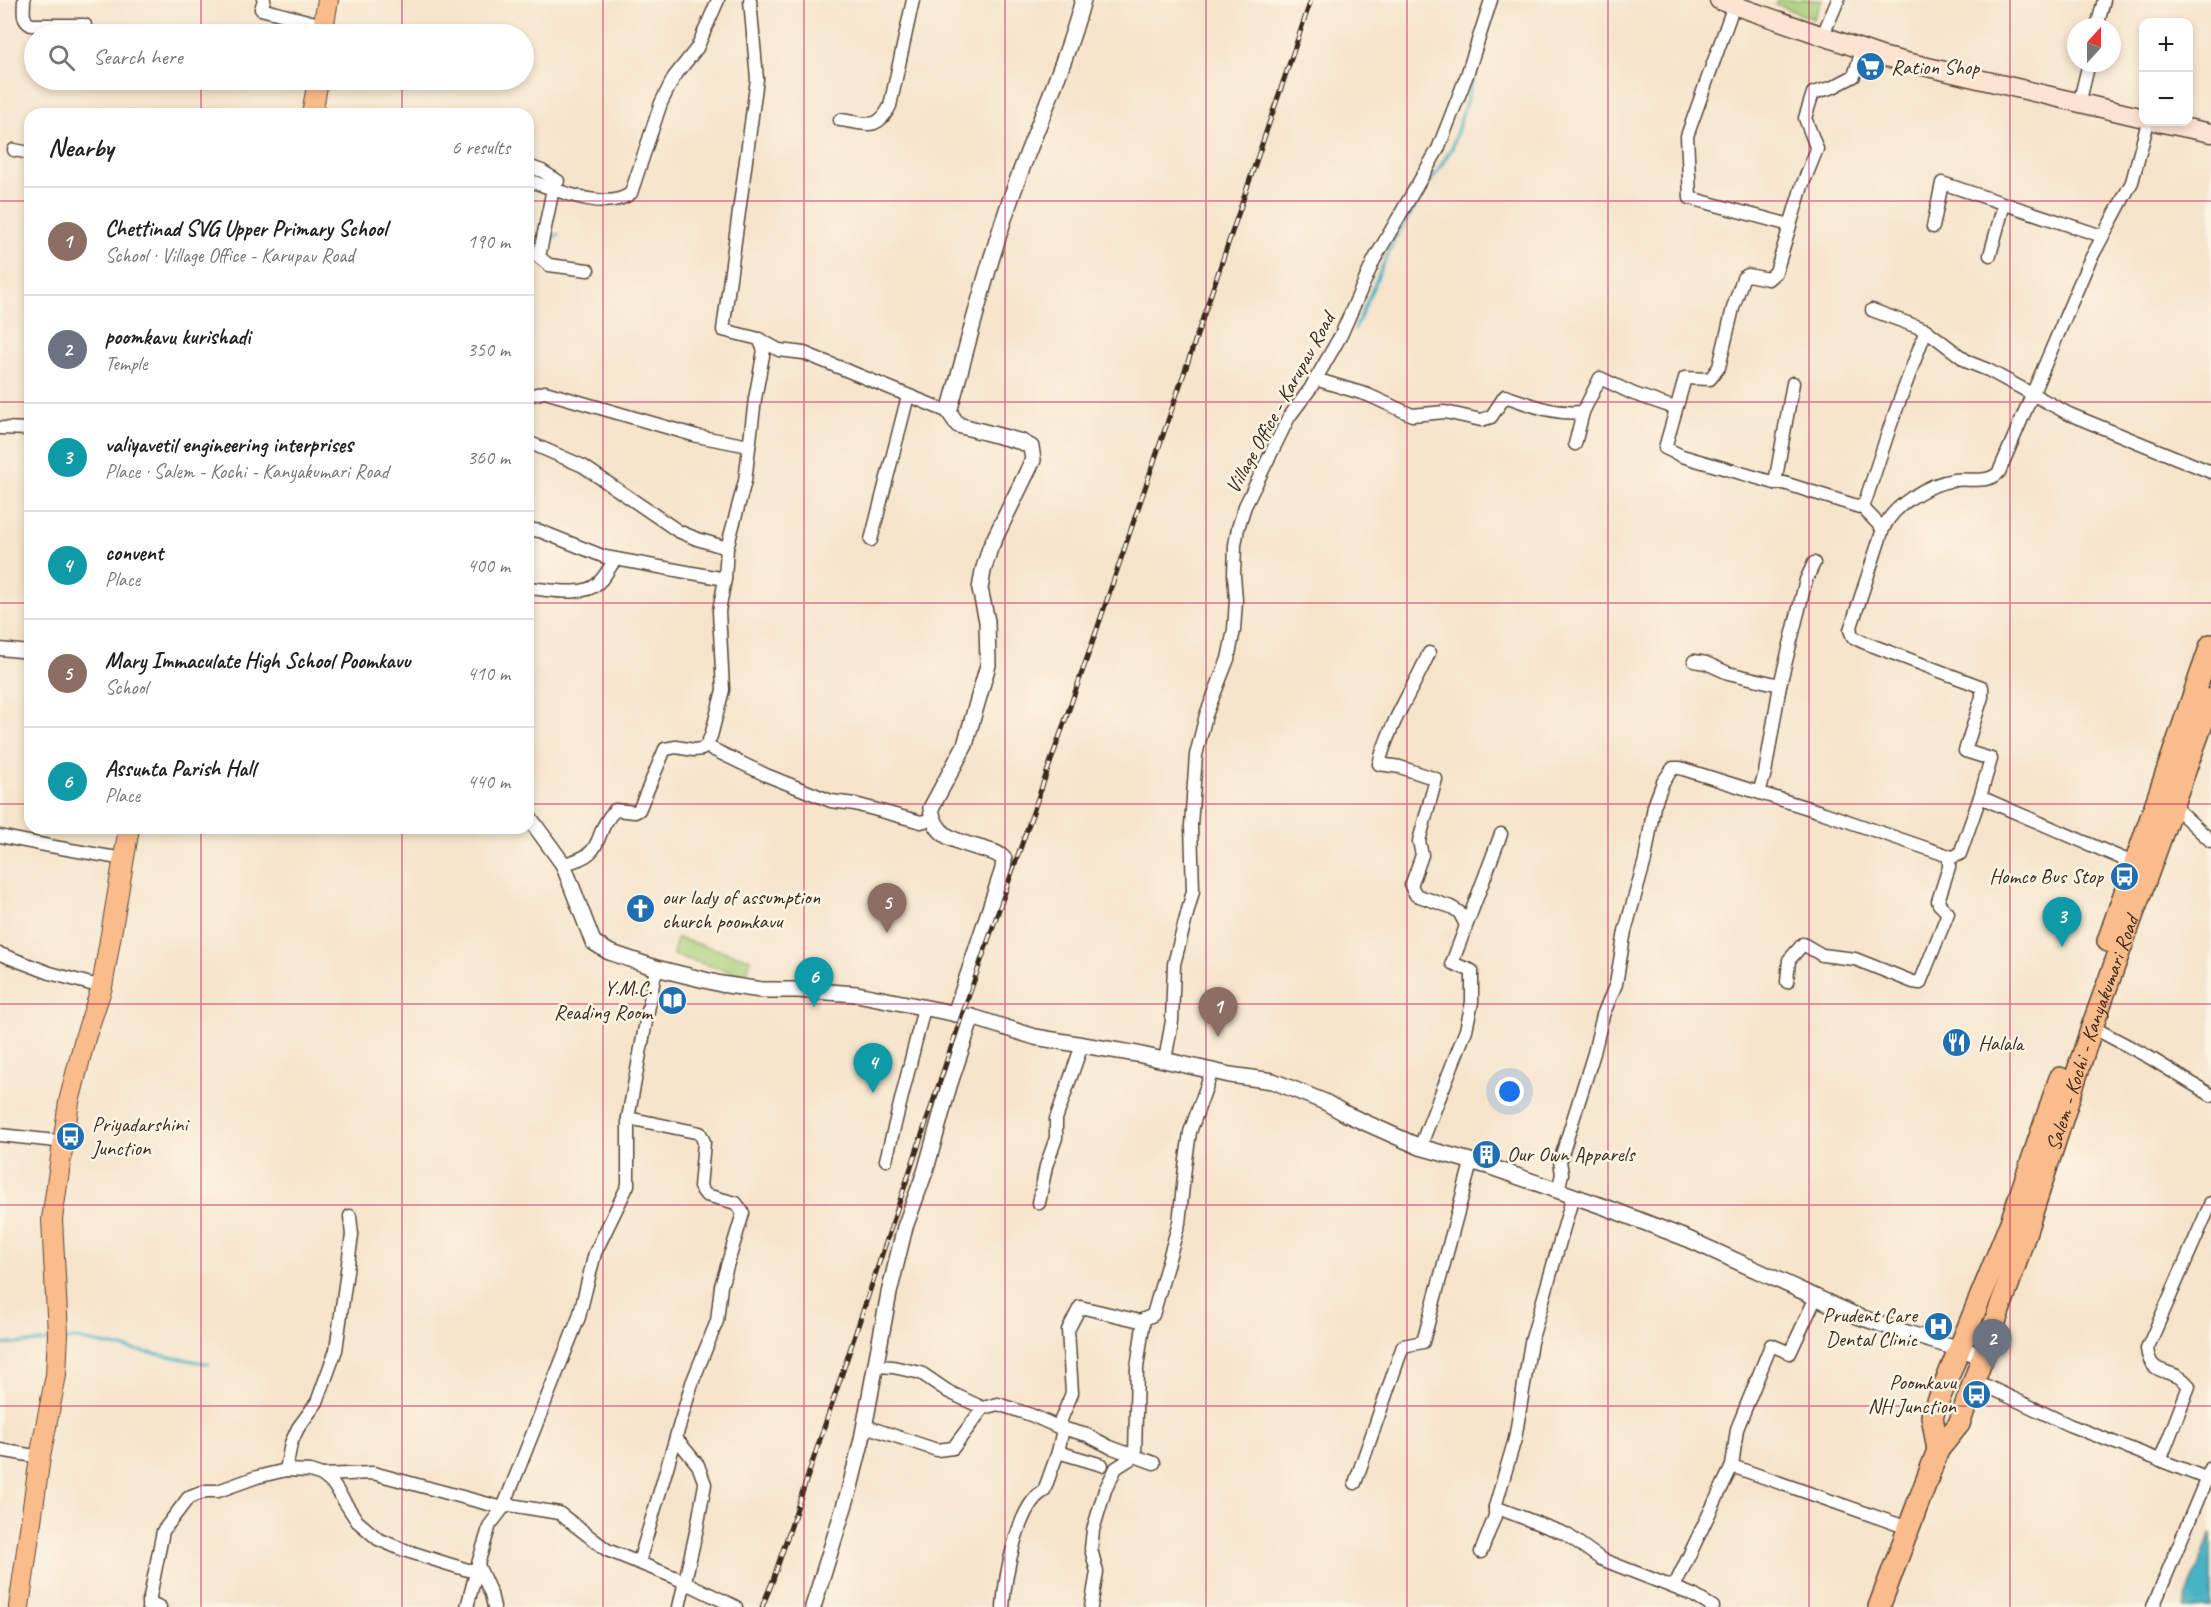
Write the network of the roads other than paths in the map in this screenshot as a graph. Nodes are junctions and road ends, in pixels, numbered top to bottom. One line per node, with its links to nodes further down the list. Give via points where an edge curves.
1 (24, 0): 13 (street, via 24,17)
2 (264, 0): 14 (street, via 261,9)
3 (328, 0): 15 (main road)
4 (718, 0): 31 (street, via 697,48 674,77 661,103 631,193 625,198 587,199)
5 (750, 0): 40 (street, via 757,79 723,330)
6 (913, 0): 23 (street, via 884,119 872,124)
7 (1083, 0): 47 (street, via 1015,186)
8 (1491, 0): 41 (street, Village Office - Karupav Road, via 1438,149 1389,232 1341,336)
9 (1838, 0): 16 (street)
10 (2104, 0): 12 (street)
11 (1727, 2): 16 (main road); 33 (street, via 1687,136 1690,198)
12 (2099, 18)
13 (30, 24)
14 (305, 24)
15 (324, 24)
16 (1822, 37): 17 (main road)
17 (1862, 50): 20 (main road); 33 (street, via 1854,76 1813,93 1805,118 1818,149)
18 (2087, 72): 20 (street)
19 (316, 90): 21 (main road)
20 (2079, 104): 22 (main road)
21 (313, 108)
22 (2139, 117)
23 (840, 120)
24 (2147, 126): 35 (street, via 2132,182)
25 (2177, 126): 26 (main road)
26 (2211, 133)
27 (14, 150): 28 (street)
28 (24, 152)
29 (534, 170): 31 (street)
30 (534, 181): 31 (street)
31 (553, 183): 37 (street, via 539,257 549,265)
32 (2004, 204): 34 (street, via 1942,183); 35 (street); 36 (street)
33 (1790, 225): 46 (street, via 1776,272 1768,279 1748,275 1743,278 1713,378 1685,378)
34 (1933, 227)
35 (2102, 236): 43 (street)
36 (1990, 255)
37 (588, 270)
38 (1872, 310): 39 (street)
39 (1926, 330): 43 (street, via 1968,362); 56 (street)
40 (759, 339): 45 (street, via 779,350 804,353); 53 (street, via 764,350)
41 (1315, 379): 48 (street, via 1368,395 1412,416 1445,412 1482,420 1491,417 1505,396 1548,411); 96 (street, Village Office - Karupav Road, via 1289,417 1238,528 1234,630 1196,755 1191,825 1193,891 1174,964 1172,1021)
42 (1793, 383): 55 (street)
43 (2032, 394): 54 (street, via 2089,423); 57 (street, via 1995,476 1940,484 1895,510)
44 (534, 395): 53 (street, via 545,392)
45 (908, 396): 47 (street); 59 (street)
46 (1675, 408): 48 (street, via 1600,378); 55 (street, via 1665,448)
47 (949, 412): 76 (street, via 958,425 1031,447 1033,460 990,548 983,571 980,589 987,621 988,665 964,745 931,808)
48 (1583, 412): 51 (street)
49 (0, 428): 50 (street)
50 (24, 429)
51 (1575, 444)
52 (534, 445): 60 (street, via 590,470 678,531)
53 (749, 446): 60 (street, via 745,481)
54 (2211, 471)
55 (1774, 483): 56 (street)
56 (1863, 508): 57 (street)
57 (1883, 529): 74 (street, via 1851,634 1982,687 1965,751 1991,759)
58 (534, 530): 61 (street)
59 (871, 540)
60 (727, 548): 63 (street)
61 (615, 559): 63 (street); 64 (street, via 590,590)
62 (1814, 563): 70 (street, via 1806,580)
63 (725, 579): 72 (street, via 719,611 723,690)
64 (534, 588)
65 (2211, 645): 85 (highway)
66 (0, 649): 67 (street)
67 (24, 651)
68 (1429, 653): 86 (street, via 1404,700 1379,764 1436,779 1419,841 1422,855 1411,886 1416,895 1459,912)
69 (1694, 661): 70 (street)
70 (1780, 685): 73 (street)
71 (2211, 699): 75 (highway, Salem - Kochi - Kanyakumari Road)
72 (706, 746): 76 (street, via 831,801 921,822); 84 (street, via 694,750 665,748 639,810 615,810 592,852 580,861)
73 (1760, 792): 82 (street); 105 (street, via 1680,768 1673,768 1663,783 1654,806 1616,984 1560,1161)
74 (1980, 797): 82 (street, via 1960,854); 85 (street)
75 (2172, 805): 81 (street); 94 (highway, Salem - Kochi - Kanyakumari Road)
76 (932, 819): 92 (street, via 941,834 998,852 1004,859)
77 (534, 824): 84 (street)
78 (128, 834): 83 (main road)
79 (1501, 834): 86 (street)
80 (0, 836): 83 (street)
81 (2211, 841)
82 (1950, 858): 89 (street, via 1938,901 1948,913 1920,983 1855,959 1822,955 1803,944 1790,960)
83 (124, 859): 90 (main road)
84 (563, 864): 88 (street, via 593,942 609,952)
85 (2134, 864): 112 (highway, via 2011,1222)
86 (1466, 925): 102 (street, via 1452,963 1472,971 1472,1002 1466,1030)
87 (0, 954): 90 (street)
88 (656, 968): 91 (street, via 751,989 838,992); 99 (street)
89 (1787, 982)
90 (102, 987): 101 (main road, via 69,1102)
91 (924, 1008): 92 (street); 103 (street)
92 (955, 1014): 93 (street)
93 (972, 1017): 95 (street); 114 (street, via 926,1169 904,1227)
94 (2092, 1027): 98 (street); 113 (highway, Salem - Kochi - Kanyakumari Road)
95 (1082, 1045): 96 (street); 107 (street, via 1056,1119 1056,1138)
96 (1165, 1060): 97 (street)
97 (1212, 1071): 102 (street, via 1273,1081); 111 (street, via 1191,1132 1176,1235 1154,1315)
98 (2211, 1095)
99 (628, 1118): 119 (street, via 700,1133 704,1142 700,1187 706,1195 736,1203 743,1213 721,1286 717,1321 692,1383); 134 (street, via 628,1185 595,1253 579,1317)
100 (0, 1135): 101 (street)
101 (65, 1142): 124 (main road, via 52,1219 58,1334 56,1375)
102 (1420, 1147): 104 (street)
103 (886, 1160)
104 (1471, 1163): 105 (street); 132 (street, via 1423,1342 1403,1346)
105 (1558, 1190): 106 (street)
106 (1573, 1196): 110 (street, via 1688,1239); 133 (street, via 1531,1342 1515,1439)
107 (1039, 1203)
108 (2211, 1203): 125 (street, via 2146,1349 2155,1368 2182,1377 2189,1386)
109 (350, 1216): 129 (street, via 350,1256 336,1350 317,1402 291,1443)
110 (1816, 1297): 112 (street, via 1907,1334); 128 (street, via 1790,1353 1771,1345 1737,1429)
111 (1144, 1319): 118 (street, via 1080,1307 1068,1330 1072,1392); 123 (street, via 1137,1368)
112 (1959, 1348): 113 (street); 121 (highway, via 1932,1416)
113 (1983, 1356): 115 (highway, Salem - Kochi - Kanyakumari Road)
114 (877, 1366): 116 (street, via 921,1373); 117 (street)
115 (1974, 1380): 121 (highway, Salem - Kochi - Kanyakumari Road, via 1959,1424); 125 (street, via 2069,1425)
116 (982, 1408): 117 (street, via 953,1448 937,1450); 118 (street, via 998,1404)
117 (865, 1426): 147 (street)
118 (1060, 1428): 122 (street); 123 (street)
119 (676, 1438): 137 (street); 139 (street, via 698,1465 705,1484)
120 (0, 1450): 124 (street)
121 (1938, 1450): 135 (highway)
122 (1058, 1452): 127 (street); 148 (street, via 1044,1491 1035,1495 1016,1537 1006,1573)
123 (1135, 1456): 126 (street); 149 (street, via 1116,1468 1093,1530 1091,1549 1097,1572)
124 (40, 1457): 142 (main road)
125 (2160, 1461): 131 (street)
126 (1154, 1463)
127 (1102, 1465)
128 (1731, 1466): 135 (street); 140 (street)
129 (286, 1470): 130 (street, via 310,1470); 141 (street, via 188,1498 163,1531)
130 (322, 1475): 134 (street, via 373,1473); 138 (street, via 333,1484 357,1521 378,1539 468,1570 476,1570)
131 (2210, 1475): 152 (street)
132 (1355, 1483)
133 (1495, 1507): 136 (street); 140 (street, via 1566,1534 1601,1559)
134 (502, 1509): 137 (street, via 510,1505 559,1513 607,1550); 138 (street, via 490,1525)
135 (1908, 1528): 151 (highway)
136 (1482, 1552)
137 (639, 1562): 139 (street)
138 (478, 1565): 143 (street); 144 (street)
139 (684, 1581): 145 (street); 146 (street)
140 (1674, 1587): 150 (street)
141 (152, 1605)
142 (20, 1607)
143 (467, 1607)
144 (495, 1607)
145 (679, 1607)
146 (736, 1607)
147 (813, 1607)
148 (1003, 1607)
149 (1091, 1607)
150 (1713, 1607)
151 (1879, 1607)
152 (2153, 1607)

